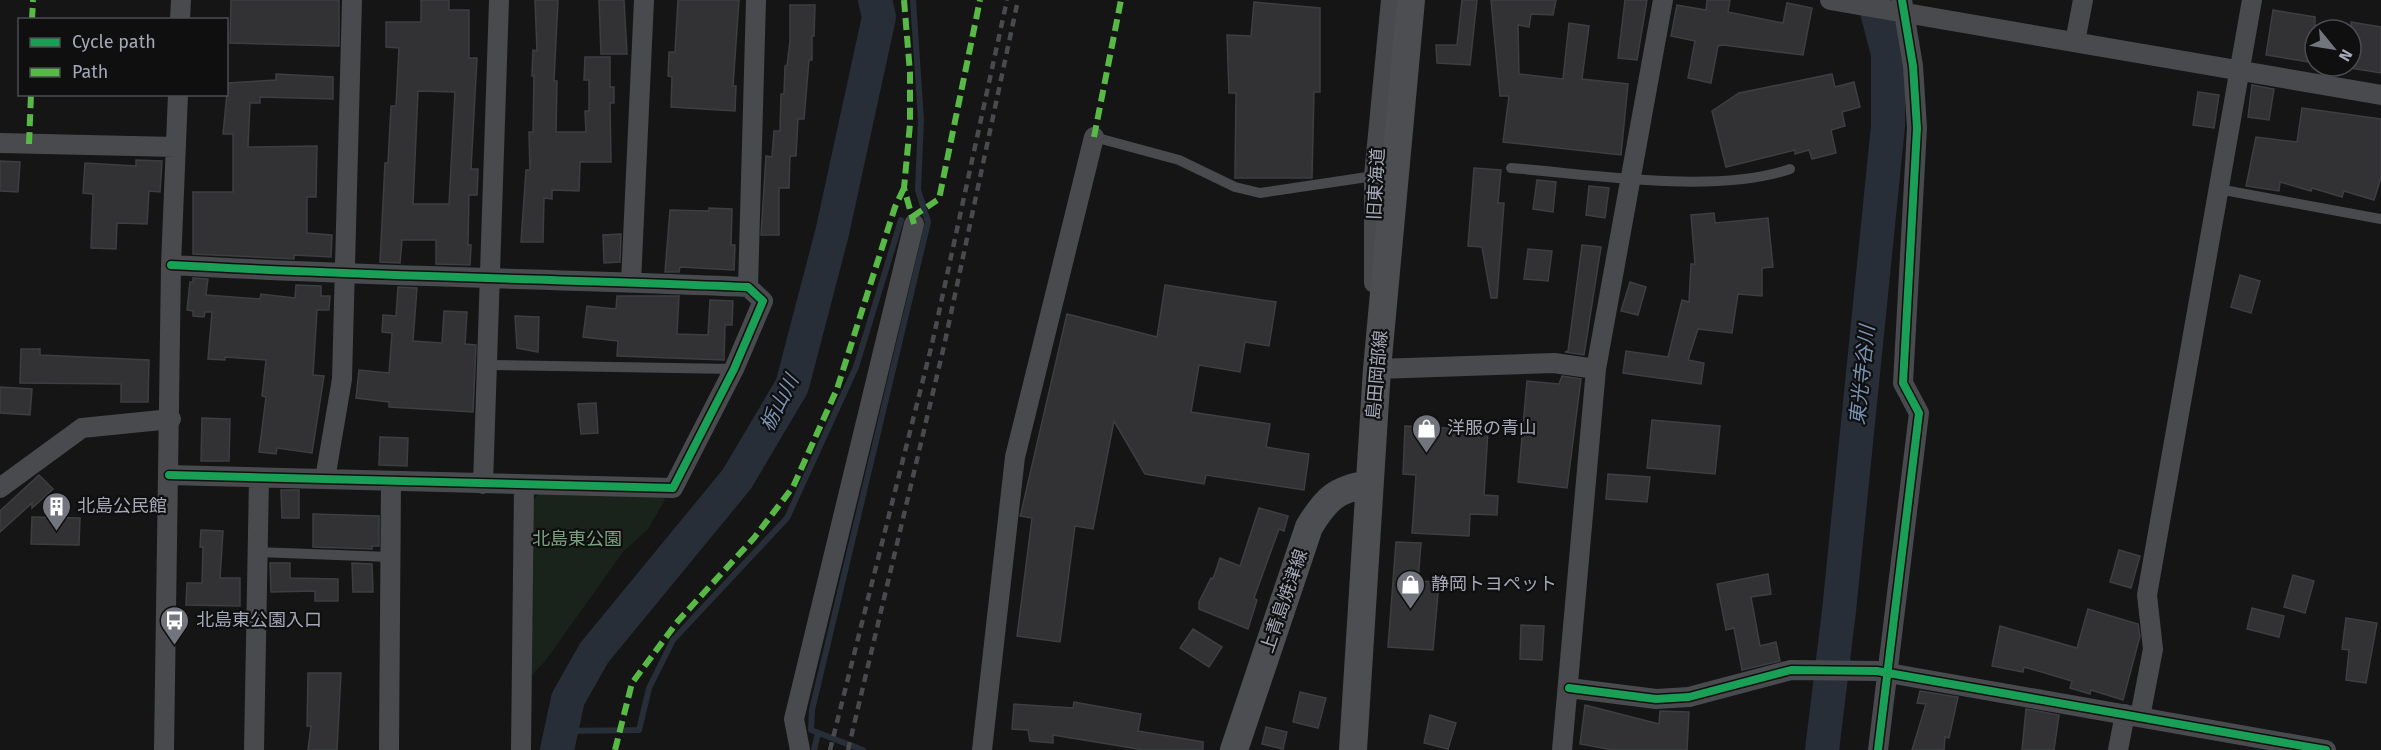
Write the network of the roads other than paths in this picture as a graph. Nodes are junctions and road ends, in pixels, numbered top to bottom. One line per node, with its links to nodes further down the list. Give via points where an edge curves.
1 (181, 0): 13 (street)
2 (352, 0): 29 (street)
3 (499, 0): 30 (street)
4 (644, 0): 31 (street)
5 (756, 0): 32 (street)
6 (1391, 0): 23 (street, 旧東海道)
7 (1411, 0): 35 (main road, 島田岡部線)
8 (1663, 0): 24 (street)
9 (1830, 0): 12 (street)
10 (2083, 0): 14 (street)
11 (2252, 0): 15 (street)
12 (1901, 8): 14 (street); 48 (street, via 1913,66 1917,128 1903,383 1919,413)
13 (180, 18)
14 (2075, 42): 15 (street)
15 (2240, 70): 16 (street); 25 (street)
16 (2381, 95)
17 (178, 96): 20 (street)
18 (1094, 137): 23 (lane, via 1179,160 1235,187 1260,194); 56 (street, via 1015,456)
19 (0, 143): 20 (street)
20 (176, 147): 28 (street)
21 (1510, 168): 24 (lane)
22 (1790, 169): 24 (lane, via 1733,179 1680,182)
23 (1374, 176): 35 (street, 旧東海道)
24 (1631, 177): 36 (street)
25 (2218, 189): 26 (lane); 50 (street, via 2147,595 2153,649)
26 (2381, 219)
27 (914, 224): 55 (street, via 794,719)
28 (171, 265): 29 (street); 37 (street)
29 (346, 275): 30 (street); 40 (street, via 342,379)
30 (490, 276): 31 (street); 33 (street)
31 (631, 282): 32 (street)
32 (748, 287): 34 (street, via 763,301)
33 (487, 365): 34 (lane); 42 (street)
34 (734, 369): 44 (street, via 673,488)
35 (1377, 369): 36 (street, via 1554,363); 43 (main road, 島田岡部線)
36 (1596, 369): 49 (street)
37 (171, 419): 38 (street); 45 (street, via 82,428)
38 (169, 475): 39 (street); 51 (street)
39 (259, 478): 40 (street); 46 (street)
40 (325, 480): 41 (street)
41 (391, 482): 42 (street); 47 (street)
42 (483, 484): 44 (street)
43 (1369, 484): 57 (main road, 上青島焼津線, via 1345,488 1321,507 1309,527); 58 (main road, 島田岡部線)
44 (524, 485): 54 (street)
45 (0, 488)
46 (257, 552): 47 (lane); 52 (street)
47 (390, 557): 53 (street)
48 (1881, 672): 49 (street, via 1791,670 1689,696 1656,699); 50 (street); 60 (street)
49 (1569, 688): 59 (street)
50 (2132, 715): 61 (street); 62 (street)
51 (164, 750)
52 (254, 750)
53 (389, 750)
54 (521, 750)
55 (800, 750)
56 (982, 750)
57 (1234, 750)
58 (1353, 750)
59 (1562, 750)
60 (1878, 750)
61 (2118, 750)
62 (2326, 750)

